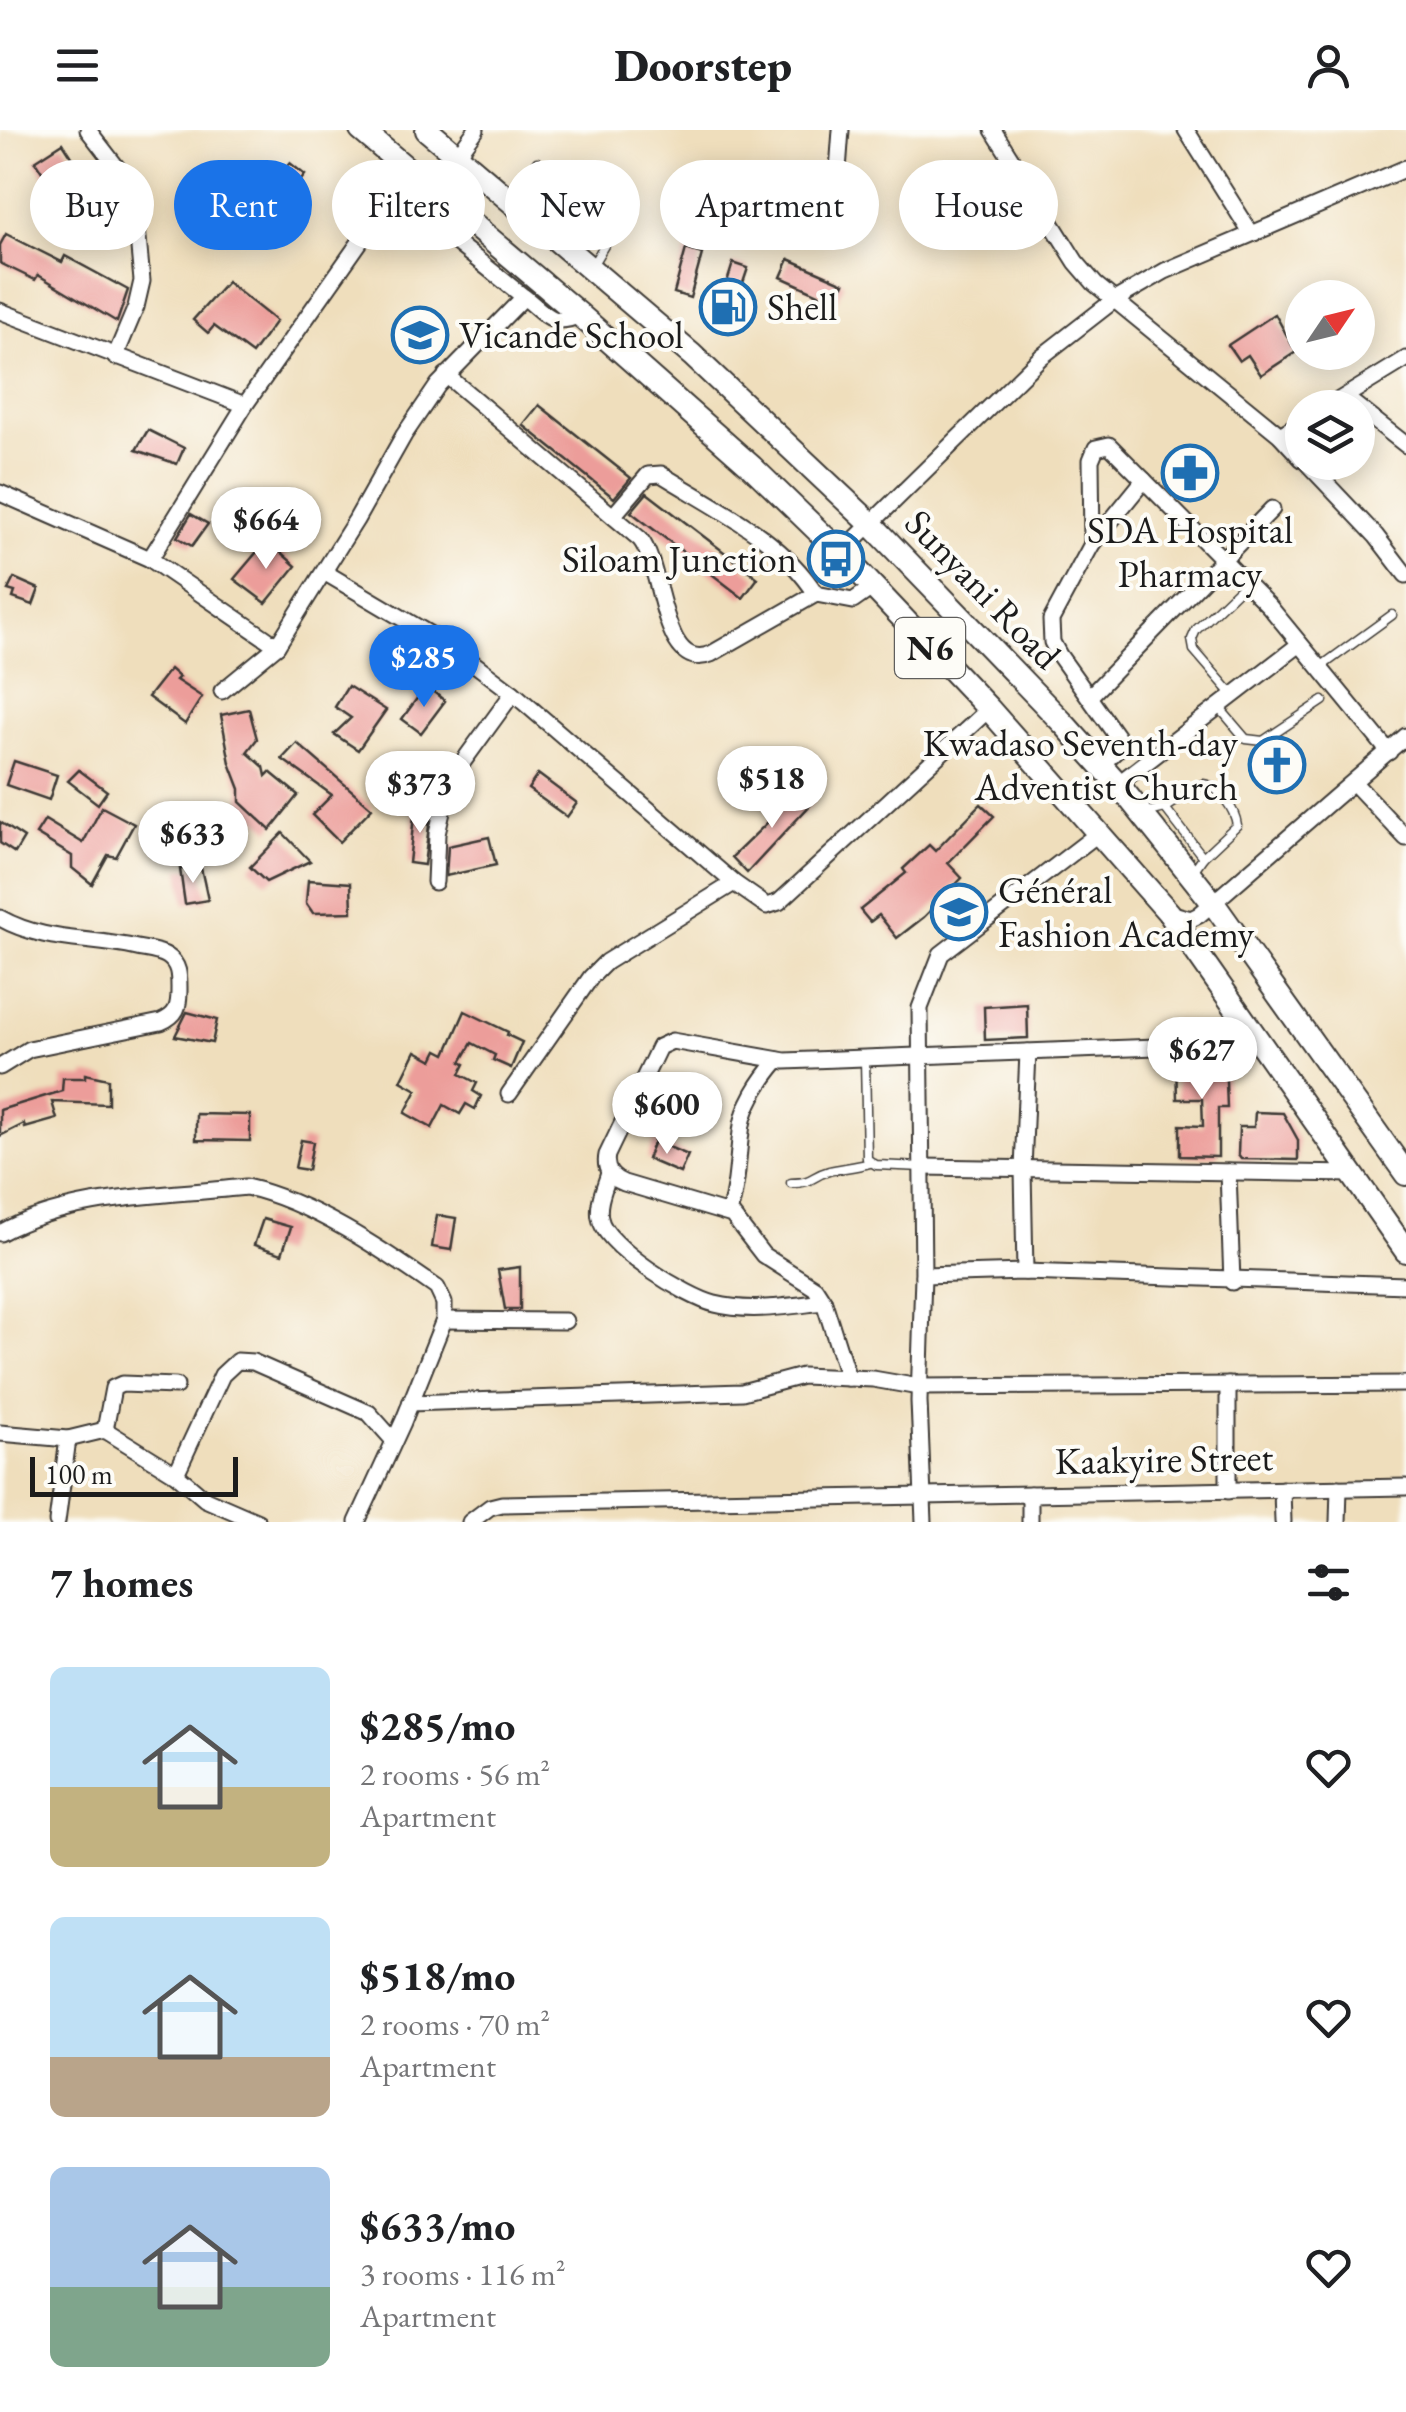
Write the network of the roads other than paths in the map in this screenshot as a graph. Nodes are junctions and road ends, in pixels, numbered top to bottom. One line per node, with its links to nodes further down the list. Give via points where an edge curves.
1 (88, 130): 20 (street, via 136,204 142,281)
2 (361, 130): 19 (main road, N6)
3 (426, 130): 8 (main road, Sunyani Road / N6)
4 (476, 130): 8 (street)
5 (841, 130): 9 (street)
6 (993, 130): 10 (street)
7 (1186, 130): 13 (street)
8 (457, 156): 15 (main road, Sunyani Road / N6)
9 (839, 160)
10 (1012, 160)
11 (1406, 168): 13 (street)
12 (1058, 233): 17 (street)
13 (1251, 233): 17 (street)
14 (601, 250): 15 (lane)
15 (590, 268): 35 (main road, Sunyani Road / N6)
16 (524, 297): 19 (street, via 554,321); 22 (street); 24 (street, via 404,202 390,202)
17 (1113, 301): 27 (street); 35 (street, via 1041,357)
18 (0, 310): 20 (street)
19 (580, 315): 37 (main road, N6)
20 (115, 357): 24 (street)
21 (1406, 359): 23 (street)
22 (446, 375): 34 (street); 40 (street)
23 (1355, 390)
24 (245, 405): 38 (street)
25 (1375, 422): 29 (street)
26 (1285, 432): 27 (street)
27 (1280, 435): 28 (street)
28 (1285, 440)
29 (1406, 446)
30 (1144, 480): 36 (street); 36 (street, via 1109,444 1092,453); 39 (street)
31 (1322, 480): 41 (street)
32 (0, 493): 38 (street)
33 (1272, 509): 39 (street)
34 (614, 516): 44 (street, via 648,476 661,474 776,548); 44 (street, via 648,548 672,637 690,658 712,654)
35 (870, 523): 37 (street); 58 (main road, Sunyani Road / N6)
36 (1092, 544): 52 (street, via 1050,630 1059,654)
37 (841, 553): 43 (main road, N6)
38 (150, 560): 47 (street)
39 (1221, 561): 42 (street); 52 (street)
40 (324, 572): 47 (street); 50 (street, via 456,650)
41 (1406, 575)
42 (1245, 582): 46 (street); 51 (lane, via 1192,639)
43 (873, 587): 44 (street, via 853,600); 55 (main road, N6)
44 (816, 594)
45 (1392, 614): 48 (lane)
46 (1300, 644): 48 (street); 51 (street)
47 (277, 646): 49 (street)
48 (1319, 668): 57 (street)
49 (222, 691)
50 (513, 693): 67 (street, via 448,781); 68 (street)
51 (1232, 694): 54 (street)
52 (1091, 695): 58 (street, via 1120,741)
53 (1323, 701): 54 (lane, via 1263,741 1246,738)
54 (1217, 705): 59 (street)
55 (988, 709): 63 (main road, N6); 68 (street, via 779,902 762,904)
56 (1406, 736): 57 (street)
57 (1390, 752): 60 (street)
58 (1101, 766): 59 (main road, Sunyani Road / N6)
59 (1118, 784): 62 (main road, Sunyani Road / N6)
60 (1354, 784): 64 (street); 69 (street)
61 (1165, 808): 62 (lane); 65 (lane); 65 (lane, via 1198,786 1215,787 1237,826)
62 (1140, 812): 66 (main road, Sunyani Road / N6)
63 (1100, 832): 70 (main road, N6); 74 (street, via 940,954 920,1008)
64 (1406, 838)
65 (1202, 857): 66 (lane)
66 (1194, 879): 69 (main road, Sunyani Road / N6)
67 (435, 882)
68 (734, 883): 78 (street, via 590,977)
69 (1213, 903): 70 (street, via 1190,919); 85 (main road, Sunyani Road / N6)
70 (1169, 913): 72 (main road, N6)
71 (0, 918): 77 (street, via 33,934 164,954 179,972 179,1004 170,1018 29,1049)
72 (1262, 1043): 73 (street); 84 (main road, N6)
73 (1028, 1052): 74 (street); 81 (street)
74 (921, 1057): 75 (street); 80 (street)
75 (865, 1058): 76 (street); 79 (lane)
76 (778, 1060): 83 (street, via 672,1040 659,1048 606,1155); 87 (street, via 748,1104)
77 (0, 1067)
78 (509, 1094)
79 (870, 1163): 80 (lane); 86 (lane)
80 (923, 1168): 81 (street); 91 (street)
81 (1023, 1168): 82 (street); 90 (street)
82 (1228, 1172): 84 (street); 92 (street)
83 (609, 1173): 87 (street); 94 (street, via 600,1223 617,1244 683,1292 751,1308)
84 (1353, 1174): 89 (main road, N6)
85 (1406, 1174)
86 (791, 1183)
87 (729, 1213): 94 (street, via 764,1256 815,1288)
88 (0, 1233): 95 (street, via 77,1205 246,1187 271,1192 412,1270 437,1288)
89 (1406, 1252)
90 (1025, 1272): 91 (street); 92 (street)
91 (923, 1275): 101 (street)
92 (1232, 1282): 93 (street)
93 (1406, 1285)
94 (824, 1302): 97 (street)
95 (444, 1320): 96 (street); 102 (street)
96 (566, 1321)
97 (848, 1378): 101 (street); 102 (street, via 802,1376 742,1392)
98 (1406, 1384): 99 (street)
99 (1228, 1385): 101 (street); 110 (street)
100 (176, 1386): 103 (street, via 113,1388)
101 (919, 1387): 113 (street)
102 (410, 1403): 106 (street)
103 (106, 1430): 105 (street); 107 (street)
104 (0, 1433): 105 (street)
105 (68, 1439): 114 (street)
106 (394, 1441): 107 (street, via 369,1413 237,1361 222,1375); 116 (street)
107 (176, 1474): 115 (street, via 205,1498)
108 (1406, 1487): 109 (street, Kaakyire Street)
109 (1339, 1488): 111 (street, Kaakyire Street); 121 (street)
110 (1228, 1490): 111 (street, Kaakyire Street); 112 (street, Kaakyire Street)
111 (1282, 1490): 120 (street)
112 (1030, 1494): 113 (street, Kaakyire Street); 119 (street)
113 (924, 1496): 117 (street, Kaakyire Street, via 502,1504); 118 (street)
114 (57, 1522)
115 (258, 1522)
116 (357, 1522)
117 (470, 1522)
118 (924, 1522)
119 (1030, 1522)
120 (1282, 1522)
121 (1338, 1522)

